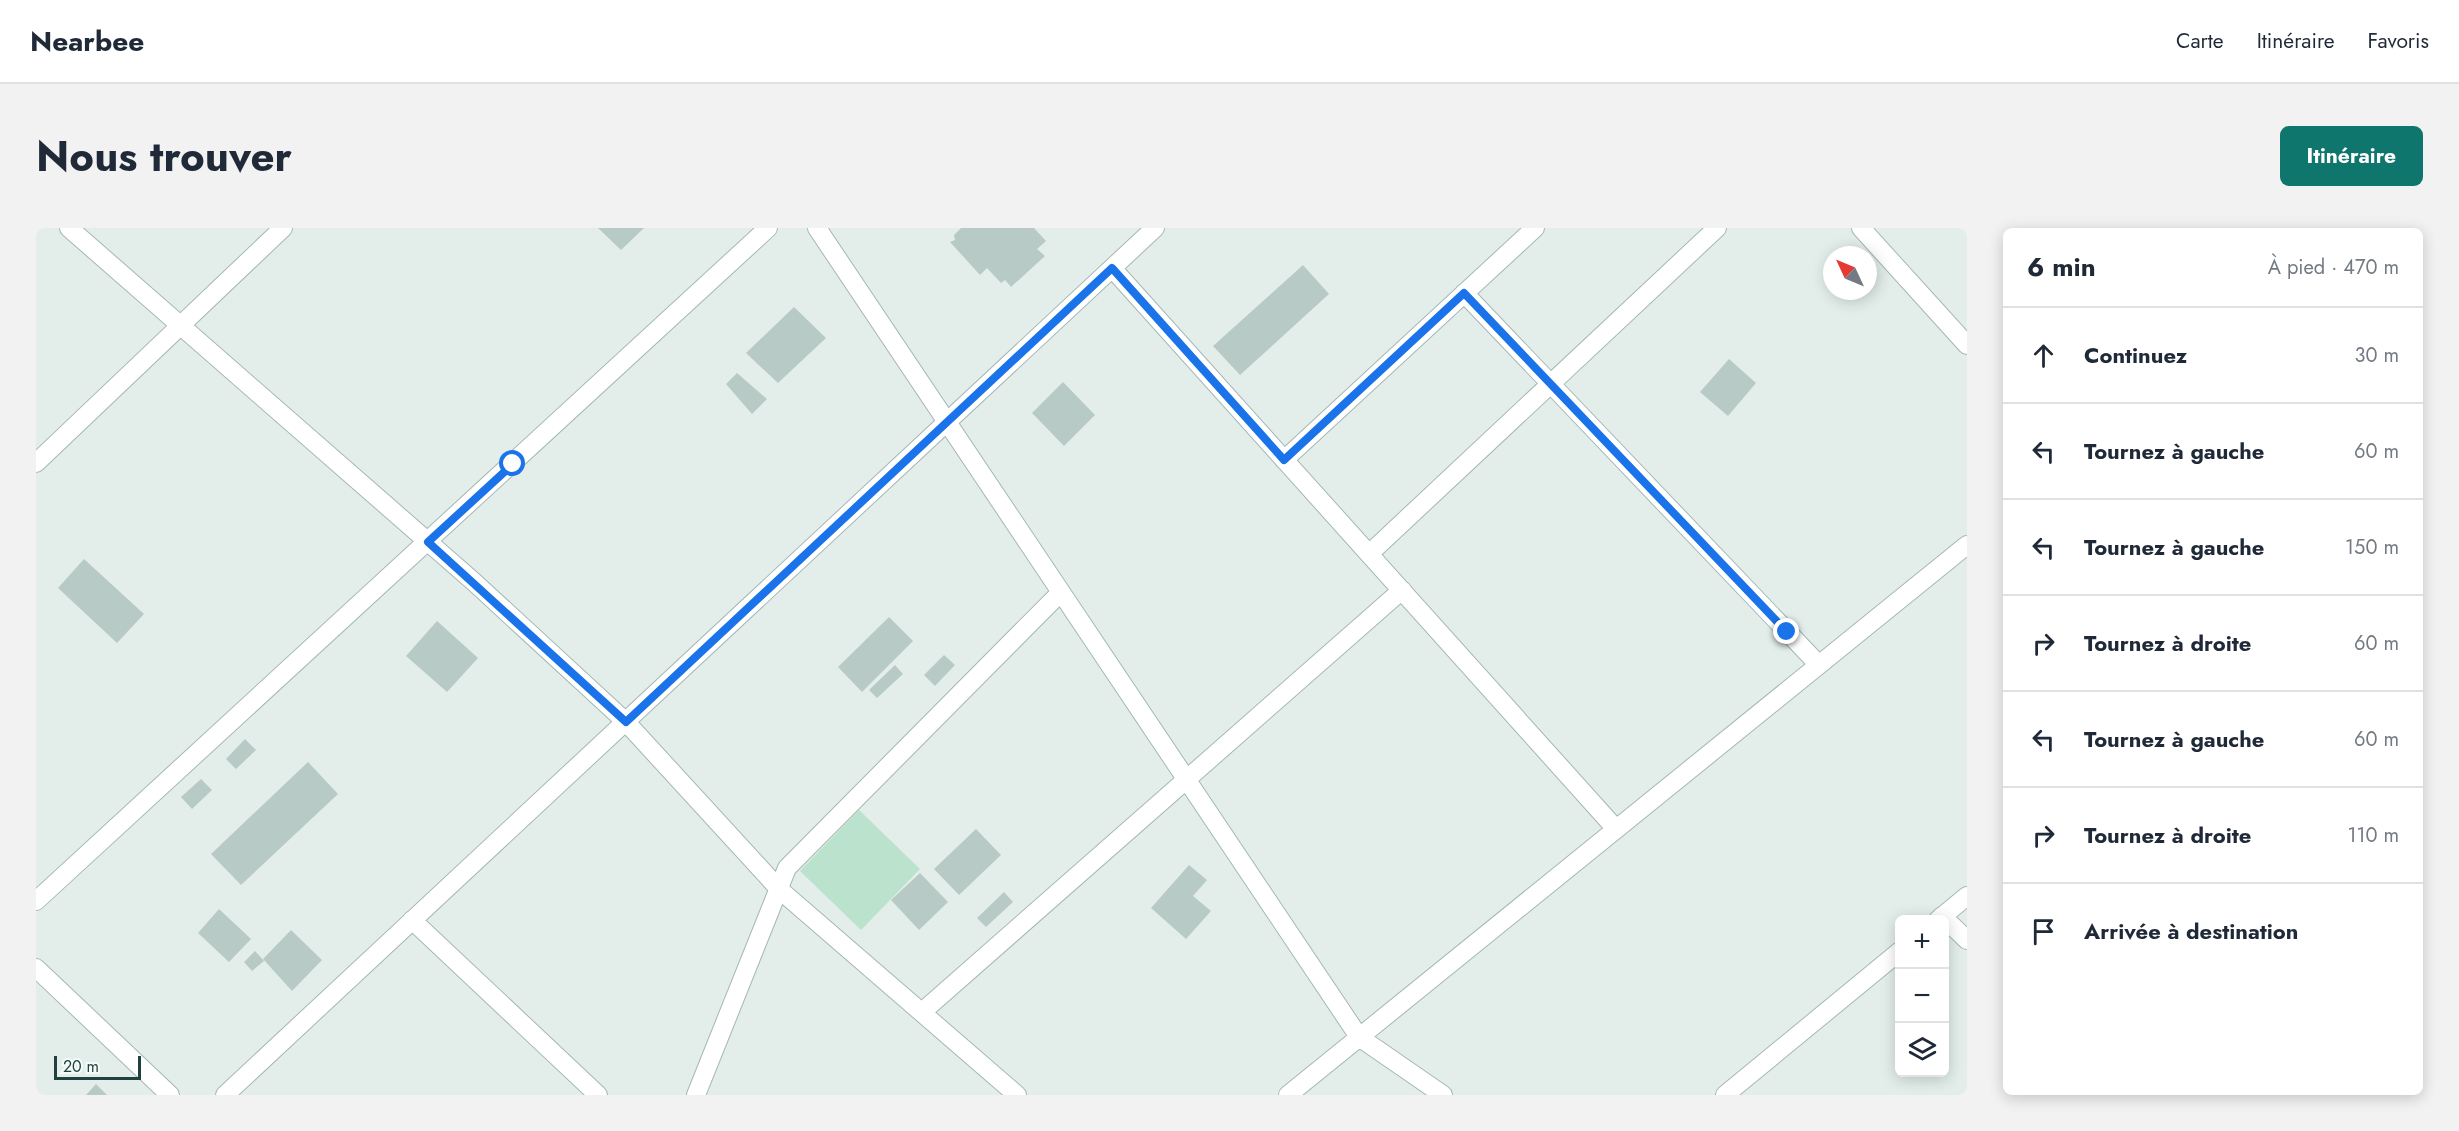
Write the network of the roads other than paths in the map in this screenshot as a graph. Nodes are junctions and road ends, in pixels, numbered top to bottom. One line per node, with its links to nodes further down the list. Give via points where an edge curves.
1 (69, 228): 11 (street)
2 (283, 228): 11 (street)
3 (768, 228): 17 (street)
4 (817, 228): 14 (street)
5 (1155, 228): 9 (street)
6 (1534, 228): 10 (street)
7 (1717, 228): 13 (street)
8 (1861, 228): 12 (street)
9 (1112, 268): 14 (street); 15 (street)
10 (1464, 293): 13 (street); 15 (street)
11 (182, 325): 16 (street); 17 (street)
12 (1967, 345)
13 (1550, 384): 19 (street); 22 (street)
14 (947, 421): 21 (street); 23 (street)
15 (1284, 460): 19 (street)
16 (36, 463)
17 (428, 542): 23 (street); 28 (street)
18 (1967, 545): 22 (street)
19 (1369, 554): 20 (street)
20 (1402, 590): 24 (street); 25 (street)
21 (1061, 592): 24 (street); 26 (street, via 786,868)
22 (1819, 665): 25 (street)
23 (626, 722): 26 (street); 30 (street)
24 (1186, 779): 35 (street); 36 (street)
25 (1616, 829): 36 (street)
26 (780, 890): 35 (street); 40 (street)
27 (1967, 896): 29 (street)
28 (36, 901)
29 (1944, 915)
30 (412, 920): 38 (street); 39 (street)
31 (1949, 925): 32 (street)
32 (1967, 940)
33 (1895, 954): 44 (street)
34 (36, 968): 37 (street)
35 (922, 1012): 41 (street)
36 (1359, 1037): 42 (street); 43 (street)
37 (170, 1095)
38 (225, 1095)
39 (598, 1095)
40 (696, 1095)
41 (1017, 1095)
42 (1288, 1095)
43 (1443, 1095)
44 (1725, 1095)

